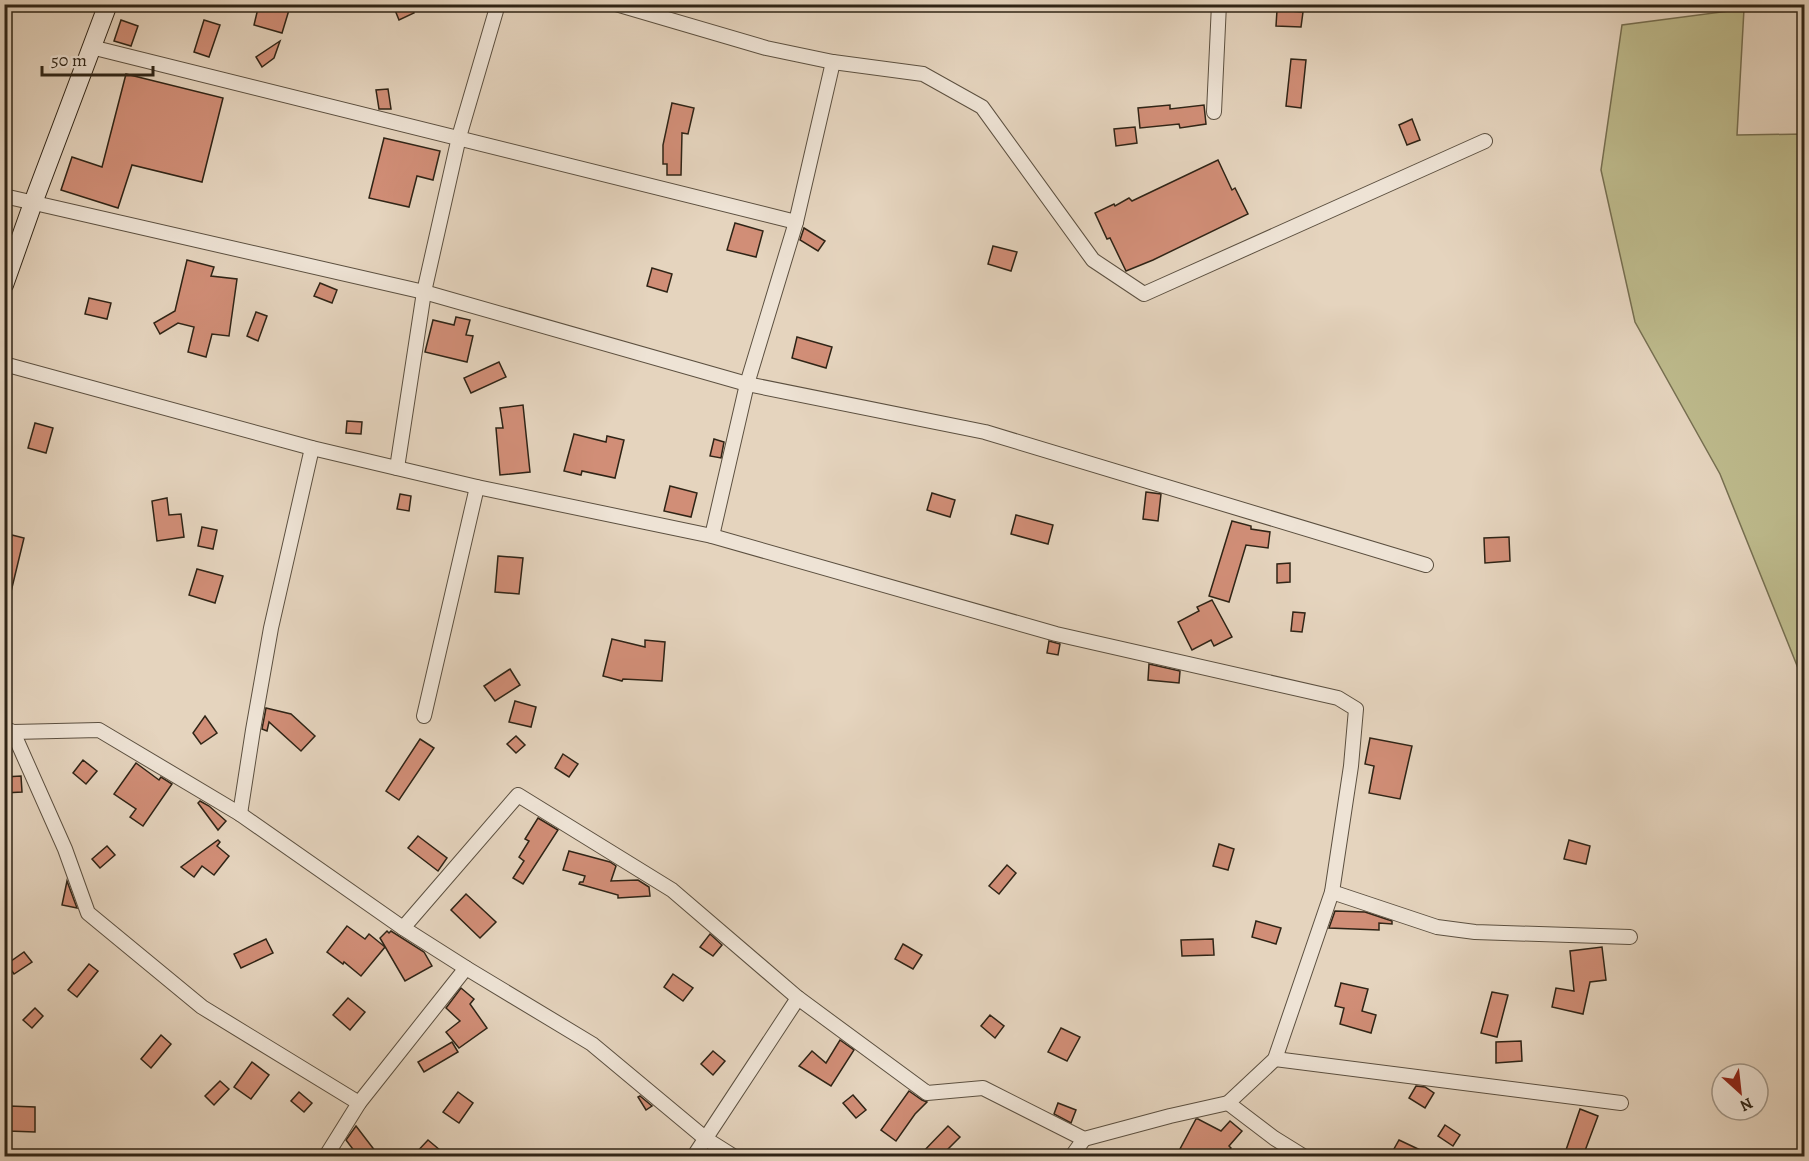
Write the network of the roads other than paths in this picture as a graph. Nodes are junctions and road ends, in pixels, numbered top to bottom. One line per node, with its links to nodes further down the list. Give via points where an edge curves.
1 (108, 4): 5 (main road)
2 (498, 4): 8 (street)
3 (616, 4): 6 (street, via 766,48)
4 (1218, 4): 7 (street)
5 (91, 47): 8 (street); 11 (main road)
6 (833, 62): 9 (street, via 923,74 982,107 1093,260 1144,294); 12 (street)
7 (1214, 112)
8 (459, 137): 12 (street); 14 (street)
9 (1485, 141)
10 (4, 196): 11 (street)
11 (33, 203): 13 (main road); 14 (street)
12 (796, 222): 16 (street)
13 (4, 285)
14 (424, 292): 16 (street); 18 (street)
15 (4, 364): 17 (street)
16 (747, 384): 20 (street); 21 (street, via 985,432)
17 (312, 448): 18 (street); 24 (street, via 271,628)
18 (397, 468): 19 (street)
19 (477, 487): 20 (street); 22 (street)
20 (712, 536): 25 (street, via 1056,634 1338,698 1356,710 1352,766)
21 (1426, 565)
22 (424, 716)
23 (9, 730): 24 (street, via 99,730); 32 (street, via 65,849 88,913 202,1007)
24 (240, 814): 26 (street)
25 (1332, 892): 27 (street, via 1437,927); 30 (street)
26 (403, 928): 28 (street); 29 (street, via 518,795 672,890)
27 (1630, 938)
28 (465, 968): 32 (street); 34 (street, via 592,1044)
29 (798, 998): 34 (street); 35 (street, via 927,1093 983,1088)
30 (1275, 1059): 31 (street); 33 (street)
31 (1621, 1102)
32 (359, 1103): 36 (street)
33 (1228, 1103): 35 (street); 40 (street)
34 (706, 1139): 37 (street); 38 (street)
35 (1084, 1139): 39 (street)
36 (326, 1156)
37 (694, 1156)
38 (733, 1156)
39 (1073, 1156)
40 (1303, 1156)

